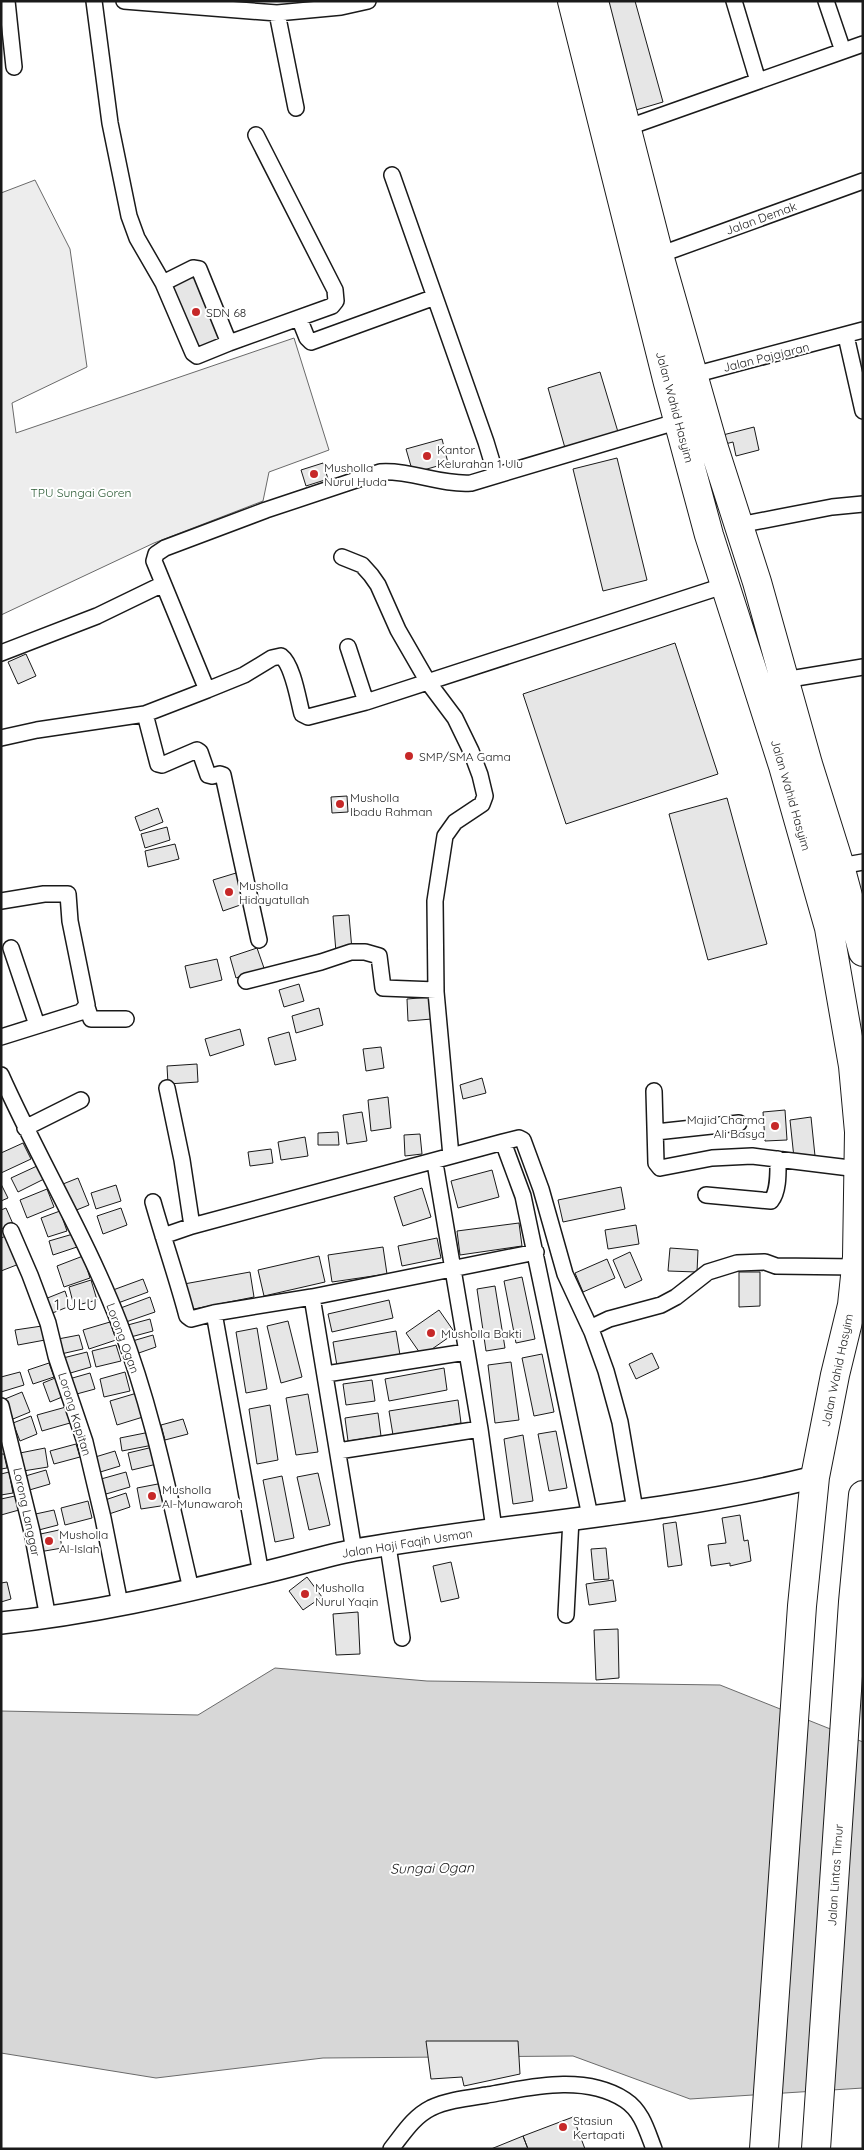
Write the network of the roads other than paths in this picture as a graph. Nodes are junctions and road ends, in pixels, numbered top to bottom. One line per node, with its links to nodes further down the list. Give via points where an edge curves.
1 (7, 1): 13 (street)
2 (94, 1): 21 (street, via 110,123 129,216 137,238)
3 (124, 1): 9 (street)
4 (368, 1): 10 (street)
5 (572, 1): 27 (highway, Jalan Wahid Hasyim)
6 (594, 1): 16 (highway, Jalan Wahid Hasyim)
7 (734, 1): 14 (street)
8 (826, 1): 12 (street)
9 (142, 2): 10 (street)
10 (277, 13): 15 (street)
11 (863, 44): 12 (street)
12 (843, 51): 14 (street)
13 (14, 67)
14 (758, 81): 16 (street)
15 (296, 108)
16 (626, 128): 20 (highway, Jalan Wahid Hasyim)
17 (256, 135): 23 (street, via 336,296 332,306)
18 (392, 176): 22 (street)
19 (863, 181): 20 (street, Jalan Demak)
20 (659, 254): 27 (highway, Jalan Wahid Hasyim)
21 (163, 283): 26 (street, via 195,356); 26 (street, via 193,268 199,269)
22 (435, 297): 23 (street, via 311,342); 30 (street)
23 (299, 318): 26 (street)
24 (863, 330): 25 (street, Jalan Pajajaran)
25 (846, 336): 27 (street, Jalan Pajajaran); 28 (street)
26 (229, 343)
27 (681, 379): 29 (highway, Jalan Wahid Hasyim); 32 (highway, Jalan Wahid Hasyim)
28 (863, 410)
29 (679, 421): 30 (street); 35 (highway, Jalan Wahid Hasyim, via 709,535)
30 (496, 475): 34 (street, via 460,483 389,471 373,474 165,548 156,554 154,561)
31 (863, 504): 32 (street)
32 (739, 525): 39 (highway, Jalan Wahid Hasyim)
33 (342, 557): 40 (street, via 362,565 378,585 398,630)
34 (163, 584): 37 (street, via 97,616); 41 (street)
35 (726, 585): 40 (street); 56 (highway, Jalan Wahid Hasyim, via 783,766 829,928)
36 (348, 647): 42 (street)
37 (1, 653)
38 (863, 667): 39 (street)
39 (784, 680): 45 (highway, Jalan Wahid Hasyim)
40 (428, 682): 42 (street); 51 (street, via 454,718 471,751 485,796 480,806 455,822 442,845 435,901)
41 (207, 690): 42 (street, via 280,656 289,669 305,717); 43 (street)
42 (366, 702)
43 (145, 714): 44 (street); 47 (street, via 156,763 162,765 197,750 208,775 222,775)
44 (1, 738)
45 (852, 864): 49 (highway, Jalan Wahid Hasyim)
46 (1, 901): 52 (street, via 68,894)
47 (259, 940)
48 (11, 948): 54 (street)
49 (863, 952)
50 (246, 981): 51 (street, via 341,954 365,952 379,956 384,988)
51 (436, 990): 65 (street)
52 (86, 1007): 53 (street, via 91,1019); 54 (street, via 81,1012)
53 (126, 1019)
54 (37, 1025): 55 (street)
55 (1, 1037)
56 (858, 1065): 68 (highway, Jalan Wahid Hasyim)
57 (1, 1075): 62 (street, Lorong Ogan)
58 (167, 1088): 73 (street)
59 (654, 1091): 63 (street)
60 (81, 1100): 62 (street)
61 (739, 1123): 63 (street)
62 (25, 1128): 95 (street, Lorong Ogan, via 88,1249 120,1326 150,1414)
63 (656, 1132): 66 (street, via 656,1163 663,1169 734,1156)
64 (503, 1142): 65 (street); 69 (street, via 523,1140); 71 (street)
65 (451, 1156): 73 (street)
66 (778, 1159): 68 (street); 70 (street, via 777,1185 771,1201)
67 (436, 1168): 78 (street)
68 (858, 1169): 77 (highway, Jalan Wahid Hasyim)
69 (541, 1189): 71 (street); 81 (street, via 565,1274)
70 (706, 1195)
71 (523, 1196): 76 (street)
72 (153, 1202): 75 (street)
73 (192, 1226): 75 (street)
74 (10, 1231): 96 (street, Lorong Kapitan, via 48,1323 85,1442)
75 (163, 1236): 80 (street, via 188,1318)
76 (536, 1252): 78 (street); 90 (street)
77 (856, 1267): 81 (street, via 737,1263 704,1274 690,1288 661,1304 609,1318); 87 (highway, Jalan Wahid Hasyim, via 852,1305)
78 (452, 1270): 79 (street); 82 (street)
79 (312, 1296): 80 (street); 83 (street)
80 (214, 1313): 94 (street)
81 (590, 1328): 89 (street, via 620,1422)
82 (466, 1352): 83 (street); 85 (street)
83 (326, 1374): 86 (street)
84 (1, 1406): 98 (street, Lorong Langgar, via 32,1532)
85 (480, 1429): 86 (street); 91 (street)
86 (338, 1451): 93 (street)
87 (815, 1477): 89 (street, Jalan Haji Faqih Usman, via 725,1497); 103 (highway, Jalan Wahid Hasyim, via 802,1606)
88 (863, 1495): 104 (highway, Jalan Lintas Timur)
89 (635, 1510): 90 (street, Jalan Haji Faqih Usman)
90 (580, 1518): 91 (street, Jalan Haji Faqih Usman); 97 (street)
91 (494, 1529): 92 (street, Jalan Haji Faqih Usman)
92 (388, 1546): 93 (street, Jalan Haji Faqih Usman); 100 (street)
93 (354, 1551): 94 (street, Jalan Haji Faqih Usman)
94 (261, 1574): 95 (street, Jalan Haji Faqih Usman)
95 (191, 1589): 96 (street, Jalan Haji Faqih Usman)
96 (120, 1604): 98 (street, Jalan Haji Faqih Usman)
97 (566, 1615)
98 (48, 1618): 99 (street, Jalan Haji Faqih Usman)
99 (1, 1623)
100 (402, 1638)
101 (391, 2149): 102 (street, via 420,2115 431,2108 460,2099 547,2084 596,2088 627,2101 646,2125)
102 (654, 2149)
103 (764, 2149)
104 (816, 2149)

